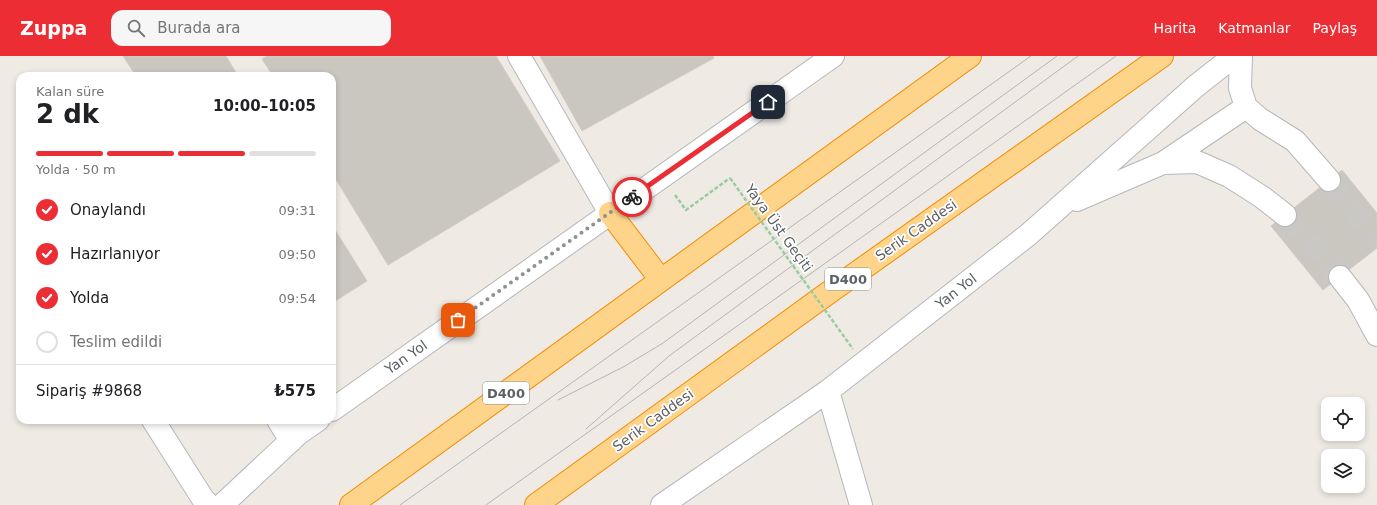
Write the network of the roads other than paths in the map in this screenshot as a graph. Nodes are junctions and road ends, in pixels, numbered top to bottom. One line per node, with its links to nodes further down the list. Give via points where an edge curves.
1 (519, 56): 11 (street)
2 (833, 56): 11 (street, Yan Yol)
3 (970, 56): 14 (highway, D400)
4 (1162, 56): 25 (highway, Serik Caddesi / D400)
5 (1234, 56): 10 (street, Yan Yol, via 1196,86)
6 (1242, 56): 7 (street, via 1240,88)
7 (1246, 107): 8 (street); 9 (street, via 1295,141)
8 (1163, 163): 10 (street); 12 (street, via 1197,162 1229,176)
9 (1329, 180)
10 (1059, 207): 16 (street, Yan Yol, via 1028,235)
11 (610, 213): 14 (highway); 17 (street, Yan Yol)
12 (1285, 215)
13 (1340, 277): 15 (street, via 1358,300)
14 (661, 280): 24 (highway, D400)
15 (1377, 335)
16 (828, 391): 26 (street, Yan Yol); 27 (street)
17 (336, 407)
18 (156, 424): 22 (street)
19 (280, 424): 21 (street)
20 (313, 424): 21 (street)
21 (291, 441): 23 (street)
22 (209, 505)
23 (222, 505)
24 (351, 505)
25 (536, 505)
26 (662, 505)
27 (861, 505)

